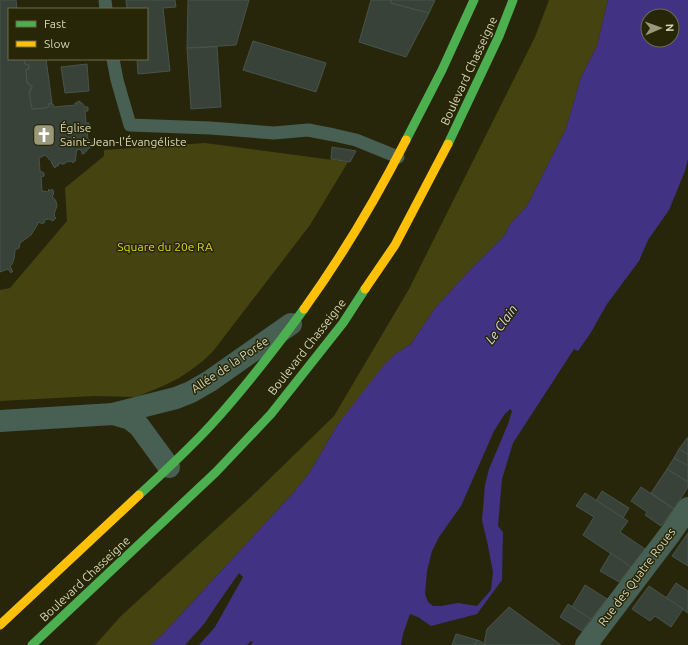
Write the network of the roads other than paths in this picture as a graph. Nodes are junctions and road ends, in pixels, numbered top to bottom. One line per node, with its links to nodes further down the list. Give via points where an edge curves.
1 (474, 0): 4 (main road, Boulevard Chasseigne, via 454,46)
2 (513, 0): 11 (main road, Boulevard Chasseigne, via 451,138 395,245 343,323 271,414 216,472)
3 (114, 60): 4 (lane, via 130,125 274,133 308,130 356,140)
4 (398, 157): 5 (main road, Boulevard Chasseigne, via 330,271)
5 (297, 319): 6 (street, Allée de la Porée, via 191,392); 8 (main road, Boulevard Chasseigne, via 236,397)
6 (113, 414): 7 (street, Allée de la Porée); 8 (street, Allée de la Porée, via 130,419 139,426)
7 (0, 421)
8 (169, 467): 10 (main road, Boulevard Chasseigne)
9 (688, 508): 12 (street, Rue des Quatre Roues)
10 (0, 625)
11 (32, 645)
12 (586, 645)

